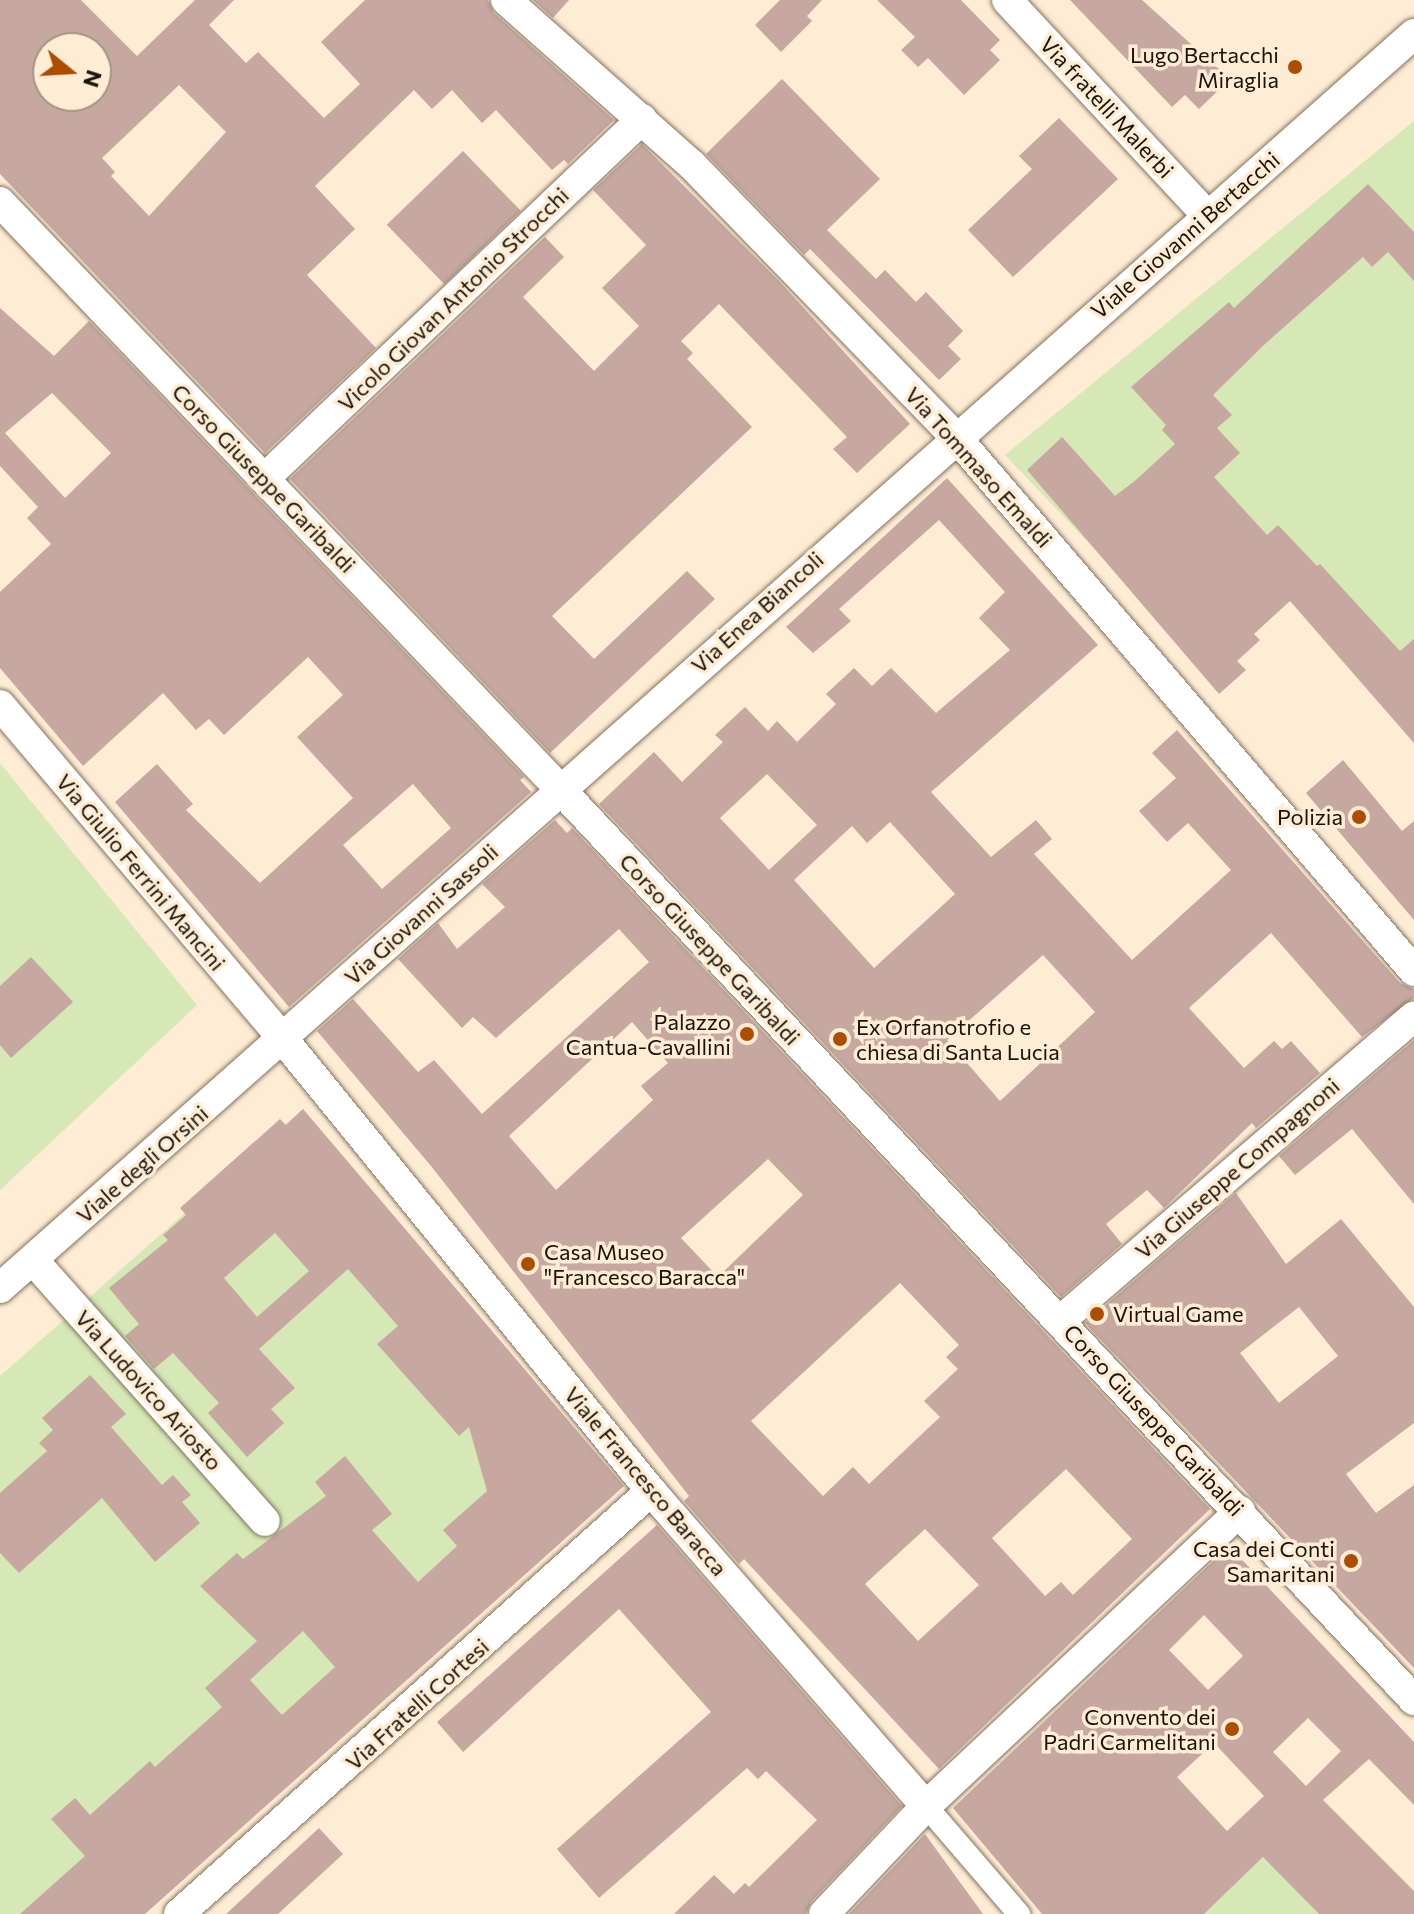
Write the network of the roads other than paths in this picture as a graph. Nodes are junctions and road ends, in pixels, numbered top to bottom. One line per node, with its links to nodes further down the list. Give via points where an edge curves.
1 (506, 0): 4 (street, Via Tommaso Emaldi)
2 (1007, 0): 6 (street, Via fratelli Malerbi)
3 (1414, 34): 6 (street, Viale Giovanni Bertacchi)
4 (642, 119): 7 (street, Via Tommaso Emaldi); 8 (street, Vicolo Giovan Antonio Strocchi)
5 (0, 202): 8 (street, Corso Giuseppe Garibaldi)
6 (1207, 215): 7 (street, Viale Giovanni Bertacchi)
7 (955, 436): 10 (street, Via Enea Biancoli); 11 (street, Via Tommaso Emaldi)
8 (264, 479): 10 (street, Corso Giuseppe Garibaldi)
9 (0, 705): 13 (street, Via Giulio Ferrini Mancini)
10 (560, 789): 13 (street, Via Giovanni Sassoli); 16 (street, Corso Giuseppe Garibaldi)
11 (1414, 971)
12 (1414, 1016): 16 (street, Via Giuseppe Compagnoni)
13 (283, 1039): 14 (street, Viale degli Orsini); 17 (street, Viale Francesco Baracca)
14 (33, 1260): 15 (street, Viale degli Orsini); 19 (street, Via Ludovico Ariosto)
15 (0, 1288)
16 (1060, 1321): 18 (street, Corso Giuseppe Garibaldi)
17 (651, 1491): 21 (street, Viale Francesco Baracca); 22 (street, Via Fratelli Cortesi)
18 (1240, 1511): 20 (street, Corso Giuseppe Garibaldi); 21 (street)
19 (265, 1521)
20 (1414, 1700)
21 (926, 1806): 23 (street); 24 (street, Viale Francesco Baracca)
22 (179, 1914)
23 (824, 1914)
24 (1019, 1914)

